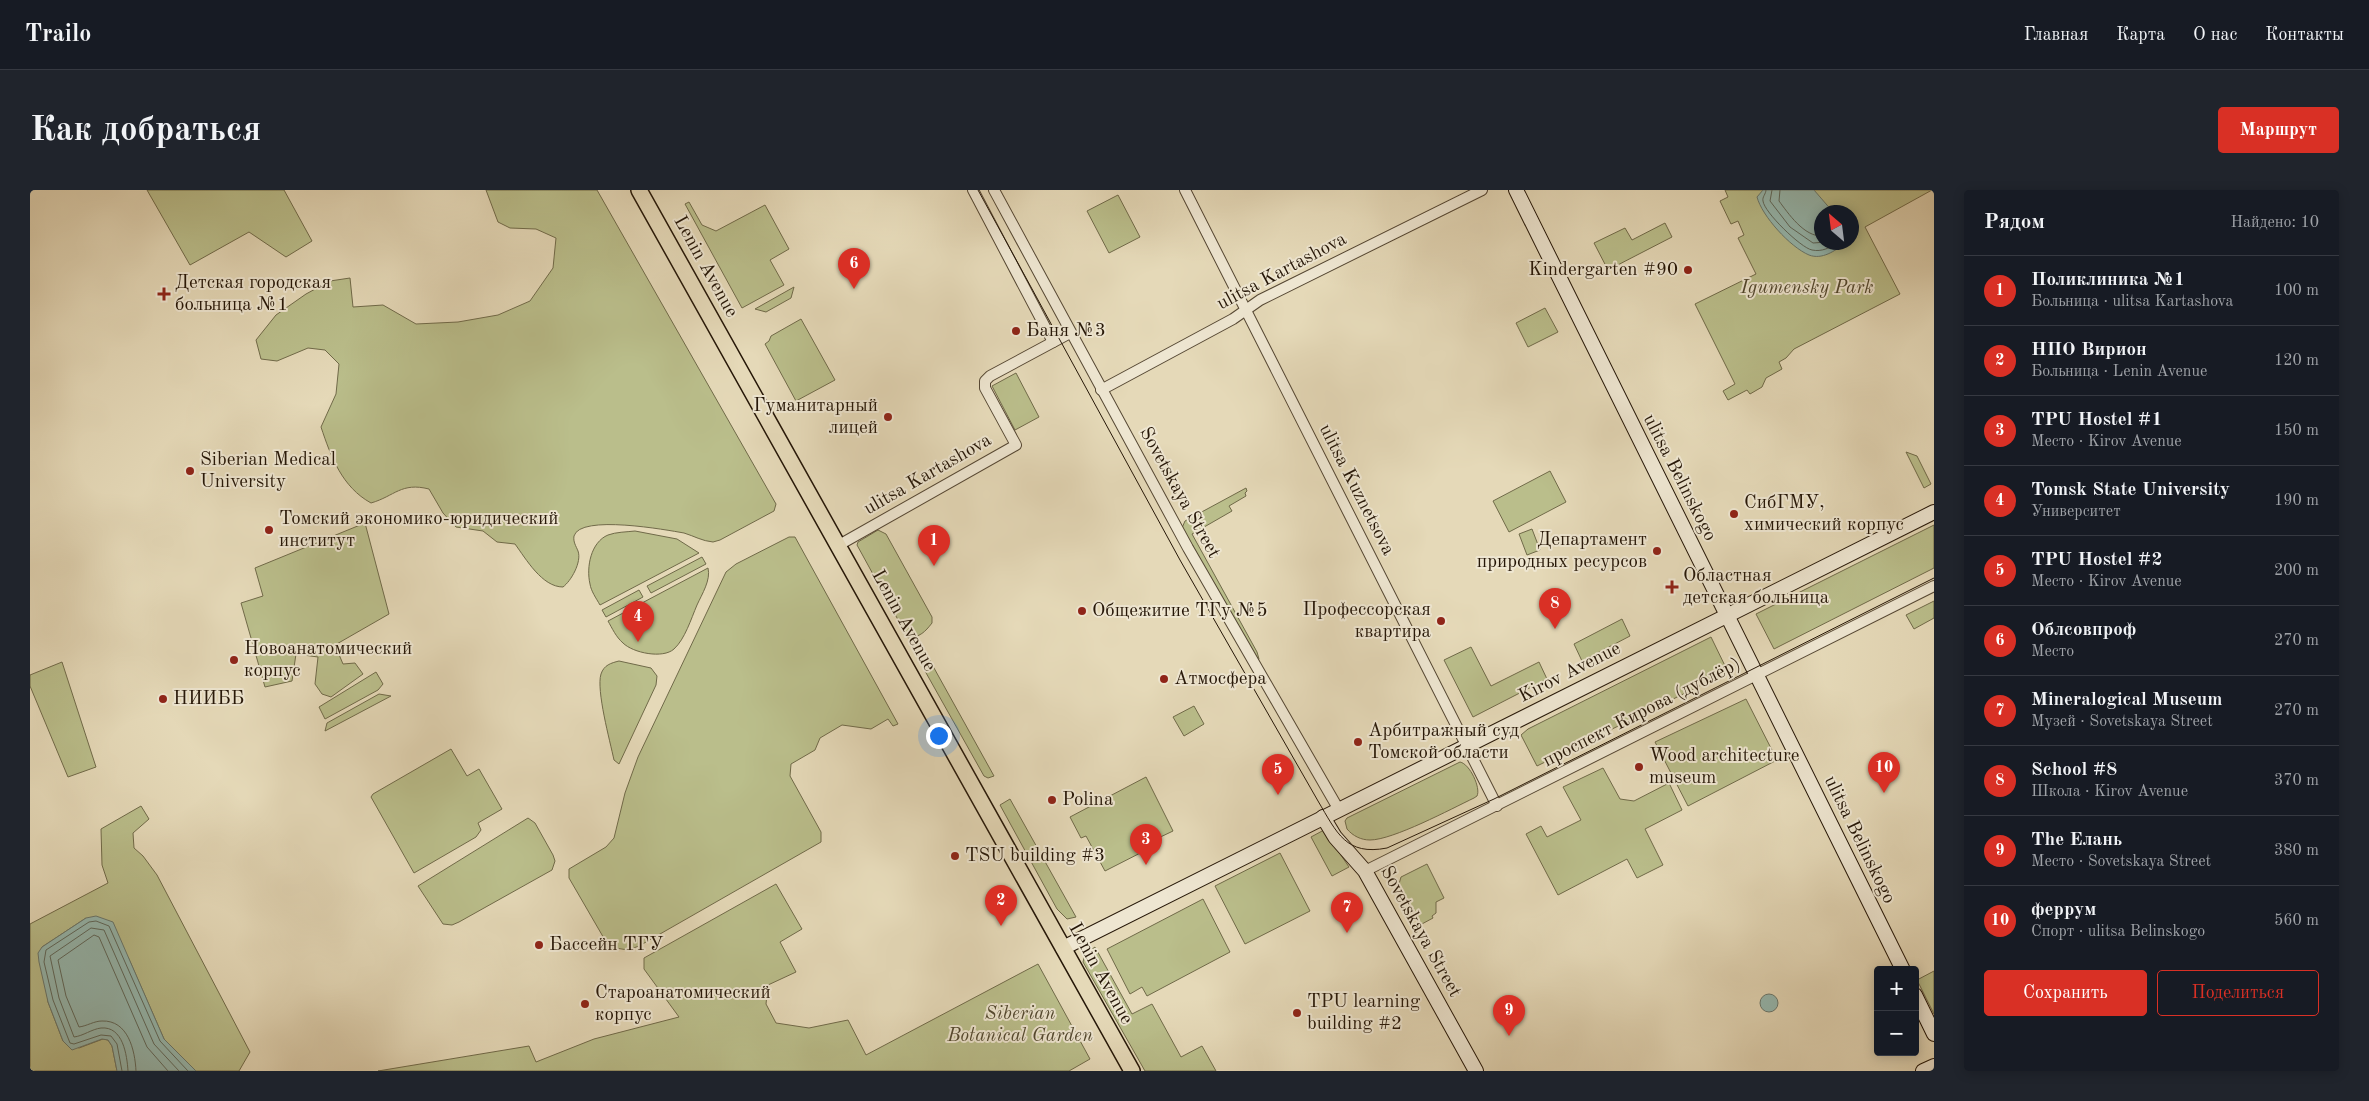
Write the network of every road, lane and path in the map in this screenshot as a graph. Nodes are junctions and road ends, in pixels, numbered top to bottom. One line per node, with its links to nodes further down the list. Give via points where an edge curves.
1 (639, 190): 12 (main road, Lenin Avenue)
2 (973, 190): 9 (street)
3 (994, 190): 8 (street, Sovetskaya Street)
4 (1185, 190): 7 (street, ulitsa Kuznetsova)
5 (1482, 190): 7 (street, ulitsa Kartashova)
6 (1516, 190): 14 (street, ulitsa Belinskogo)
7 (1245, 310): 10 (street, ulitsa Kartashova); 16 (street, ulitsa Kuznetsova)
8 (1070, 333): 9 (street, ulitsa Kartashova); 10 (street, Sovetskaya Street)
9 (1052, 342): 12 (street, ulitsa Kartashova, via 986,381 985,388 1016,445)
10 (1101, 390): 18 (street, Sovetskaya Street)
11 (1934, 512): 14 (street, Kirov Avenue)
12 (839, 545): 21 (main road, Lenin Avenue)
13 (1934, 586): 15 (street, проспект Кирова (дублёр))
14 (1727, 615): 15 (street, ulitsa Belinskogo); 16 (street, Kirov Avenue)
15 (1756, 674): 17 (street, проспект Кирова (дублёр)); 22 (street, ulitsa Belinskogo)
16 (1466, 746): 17 (street, ulitsa Kuznetsova); 18 (street, Kirov Avenue)
17 (1497, 806): 20 (street, проспект Кирова (дублёр))
18 (1339, 810): 19 (street, Kirov Avenue)
19 (1323, 817): 20 (street, Sovetskaya Street, via 1335,837); 21 (street, Kirov Avenue)
20 (1365, 871): 27 (street, Sovetskaya Street)
21 (1063, 948): 26 (main road, Lenin Avenue)
22 (1901, 966)
23 (1919, 1004): 24 (street)
24 (1934, 1034)
25 (1934, 1066): 28 (street)
26 (1132, 1071)
27 (1476, 1071)
28 (1923, 1071)

